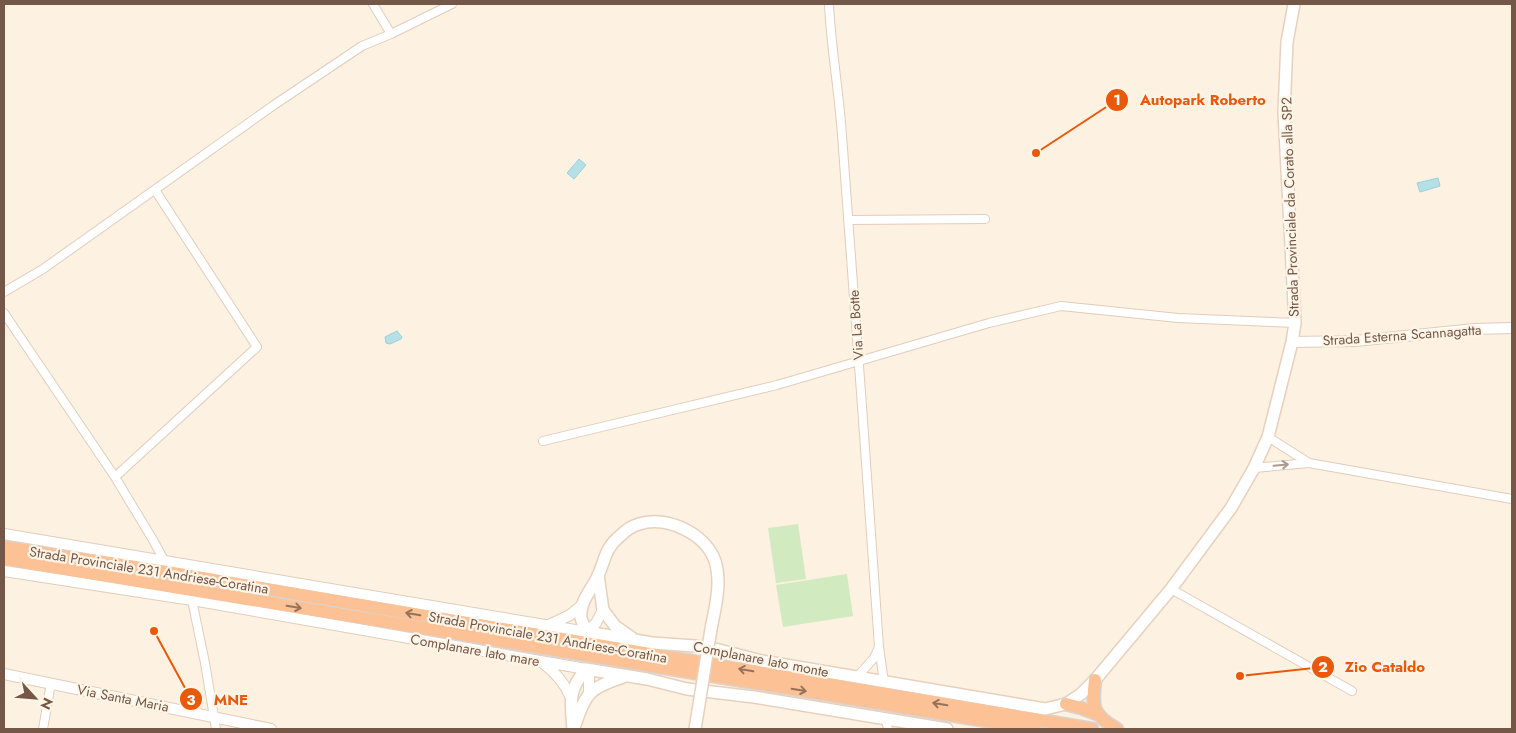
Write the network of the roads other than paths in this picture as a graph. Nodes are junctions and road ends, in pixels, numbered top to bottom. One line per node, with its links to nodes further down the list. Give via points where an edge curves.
1 (373, 4): 5 (street)
2 (452, 4): 5 (street)
3 (829, 4): 8 (street, Via La Botte)
4 (1294, 4): 11 (main road, Strada Provinciale da Corato alla SP2, via 1287,42 1284,112)
5 (391, 34): 6 (street, via 362,46)
6 (155, 190): 9 (street, via 43,269); 19 (street, via 257,348)
7 (985, 219): 8 (street)
8 (848, 220): 14 (street, Via La Botte)
9 (4, 292)
10 (4, 313): 19 (street)
11 (1295, 323): 13 (main road, Strada Provinciale da Corato alla SP2); 14 (street, via 1178,318 1061,306 989,323)
12 (1512, 328): 13 (street, Strada Esterna Scannagatta, via 1355,341)
13 (1292, 342): 15 (main road, Strada Provinciale da Corato alla SP2)
14 (859, 361): 16 (street, via 777,385); 34 (street, Via La Botte)
15 (1268, 437): 17 (street); 18 (main road, Strada Provinciale da Corato alla SP2)
16 (543, 441)
17 (1308, 463): 18 (street, one-way to 17); 20 (street)
18 (1254, 468): 27 (main road, Strada Provinciale da Corato alla SP2, via 1231,508)
19 (115, 477): 24 (street)
20 (1512, 499)
21 (4, 534): 24 (street, Complanare lato monte)
22 (4, 547): 57 (highway, Strada Provinciale 231 Andriese-Coratina, one-way to 22)
23 (4, 559): 56 (highway, Strada Provinciale 231 Andriese-Coratina, one-way to 56)
24 (164, 560): 31 (street, Complanare lato monte)
25 (4, 571): 28 (street, Complanare lato mare)
26 (598, 575): 29 (main road); 30 (main road); 54 (main road, bridge, via 604,557 618,537 640,523 667,523 684,528 708,548 715,560 718,592)
27 (1171, 589): 40 (main road, Strada Provinciale da Corato alla SP2); 44 (street)
28 (192, 600): 35 (street, Complanare lato mare); 48 (street)
29 (582, 605): 31 (street); 32 (main road, via 581,618)
30 (603, 610): 32 (street); 33 (main road, via 615,626)
31 (550, 625): 32 (street, Complanare lato monte)
32 (587, 632): 33 (main road, Complanare lato monte)
33 (635, 640): 39 (main road, Complanare lato monte, via 695,646)
34 (880, 647): 39 (street); 41 (street, Via La Botte)
35 (541, 662): 36 (street, Complanare lato mare); 45 (street, via 564,683)
36 (586, 669): 38 (main road, Complanare lato mare); 43 (street); 45 (main road)
37 (4, 674): 42 (street, Via Santa Maria)
38 (627, 676): 43 (main road); 49 (main road, Complanare lato mare, via 687,689 754,697)
39 (857, 677): 41 (main road, Complanare lato monte)
40 (1095, 680): 46 (main road, Complanare lato monte); 47 (highway, via 1092,701)
41 (884, 682): 46 (main road, Complanare lato monte, via 1045,709)
42 (51, 684): 48 (street, Via Santa Maria); 50 (street)
43 (589, 692): 53 (main road)
44 (1352, 692)
45 (570, 696): 53 (main road)
46 (1066, 704): 47 (highway)
47 (1097, 714): 58 (highway)
48 (213, 716): 51 (street); 52 (street, Via Santa Maria)
49 (887, 725): 55 (main road, Complanare lato mare)
50 (43, 729)
51 (216, 729)
52 (271, 729)
53 (573, 729)
54 (695, 729)
55 (947, 729)
56 (1035, 729)
57 (1092, 729)
58 (1117, 729)

